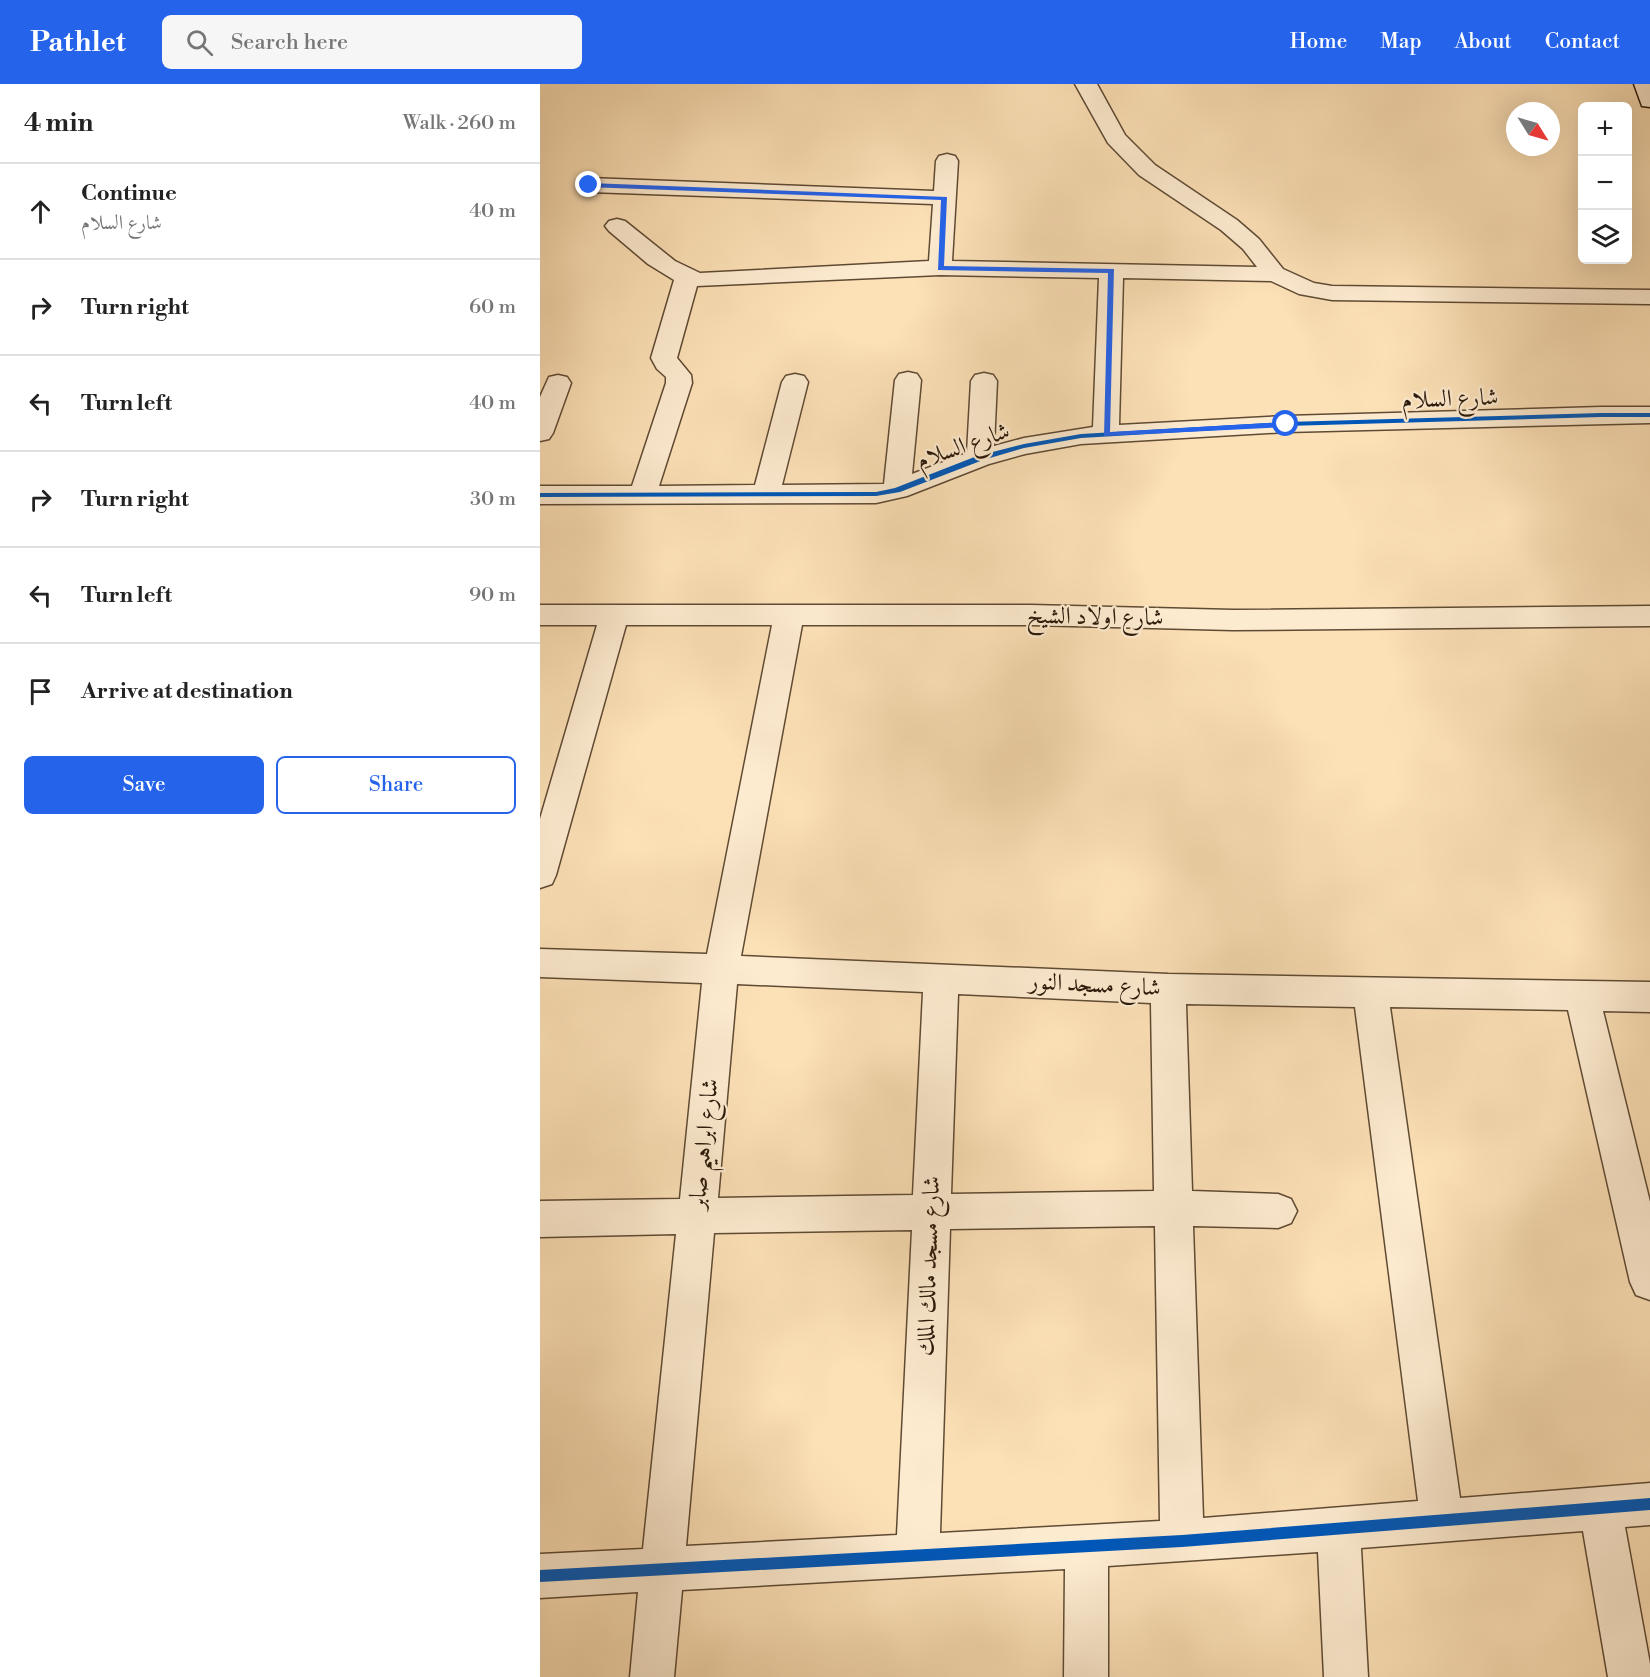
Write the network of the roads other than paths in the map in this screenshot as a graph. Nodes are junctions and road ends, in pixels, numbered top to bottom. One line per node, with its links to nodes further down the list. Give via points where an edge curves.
1 (1086, 84): 10 (street, via 1129,154 1229,225 1251,244)
2 (1645, 84): 3 (street)
3 (1650, 101)
4 (947, 160): 6 (street)
5 (589, 185): 6 (street)
6 (945, 198): 8 (street)
7 (617, 226): 11 (street, via 666,267)
8 (940, 268): 9 (street); 11 (street)
9 (1111, 270): 10 (street); 19 (street)
10 (1275, 274): 12 (street, via 1308,289 1332,293)
11 (687, 278): 23 (street, via 664,358 679,382)
12 (1650, 297)
13 (908, 380): 21 (street)
14 (984, 381): 20 (street)
15 (795, 382): 24 (street)
16 (558, 383): 18 (street)
17 (1650, 415): 19 (street, شارع السلام, via 1438,419)
18 (540, 433)
19 (1106, 434): 20 (street, شارع السلام, via 1035,444)
20 (980, 458): 21 (street, شارع السلام)
21 (897, 490): 24 (street, شارع السلام, via 852,496)
22 (540, 495): 23 (street, شارع السلام)
23 (642, 495): 24 (street, شارع السلام)
24 (766, 496)
25 (540, 615): 26 (street, شارع اولاد الشيخ)
26 (614, 615): 27 (street, شارع اولاد الشيخ); 29 (street)
27 (789, 615): 28 (street, شارع اولاد الشيخ, via 1233,620); 31 (street, شارع ابراهيم صابر)
28 (1650, 616)
29 (540, 874)
30 (540, 963): 31 (street, شارع مسجد النور)
31 (721, 969): 32 (street, شارع مسجد النور); 40 (street, شارع ابراهيم صابر)
32 (941, 978): 33 (street, شارع مسجد النور); 39 (street, شارع مسجد مالك الملك)
33 (1168, 989): 34 (street, شارع مسجد النور); 37 (street)
34 (1370, 992): 35 (street, شارع مسجد النور); 45 (street)
35 (1582, 996): 36 (street, شارع مسجد النور); 42 (street)
36 (1650, 997)
37 (1173, 1208): 38 (street); 39 (street); 47 (street)
38 (1278, 1211)
39 (931, 1212): 40 (street); 49 (street, شارع مسجد مالك الملك)
40 (696, 1216): 41 (street); 50 (street, شارع ابراهيم صابر)
41 (540, 1219)
42 (1650, 1282)
43 (1650, 1503): 44 (street)
44 (1600, 1508): 45 (street); 55 (street)
45 (1442, 1520): 46 (street)
46 (1338, 1529): 47 (street); 54 (street)
47 (1182, 1541): 48 (street)
48 (1087, 1546): 49 (street); 53 (street)
49 (918, 1554): 50 (street)
50 (661, 1569): 51 (street); 52 (street, شارع ابراهيم صابر)
51 (540, 1576)
52 (652, 1677)
53 (1086, 1677)
54 (1346, 1677)
55 (1630, 1677)

